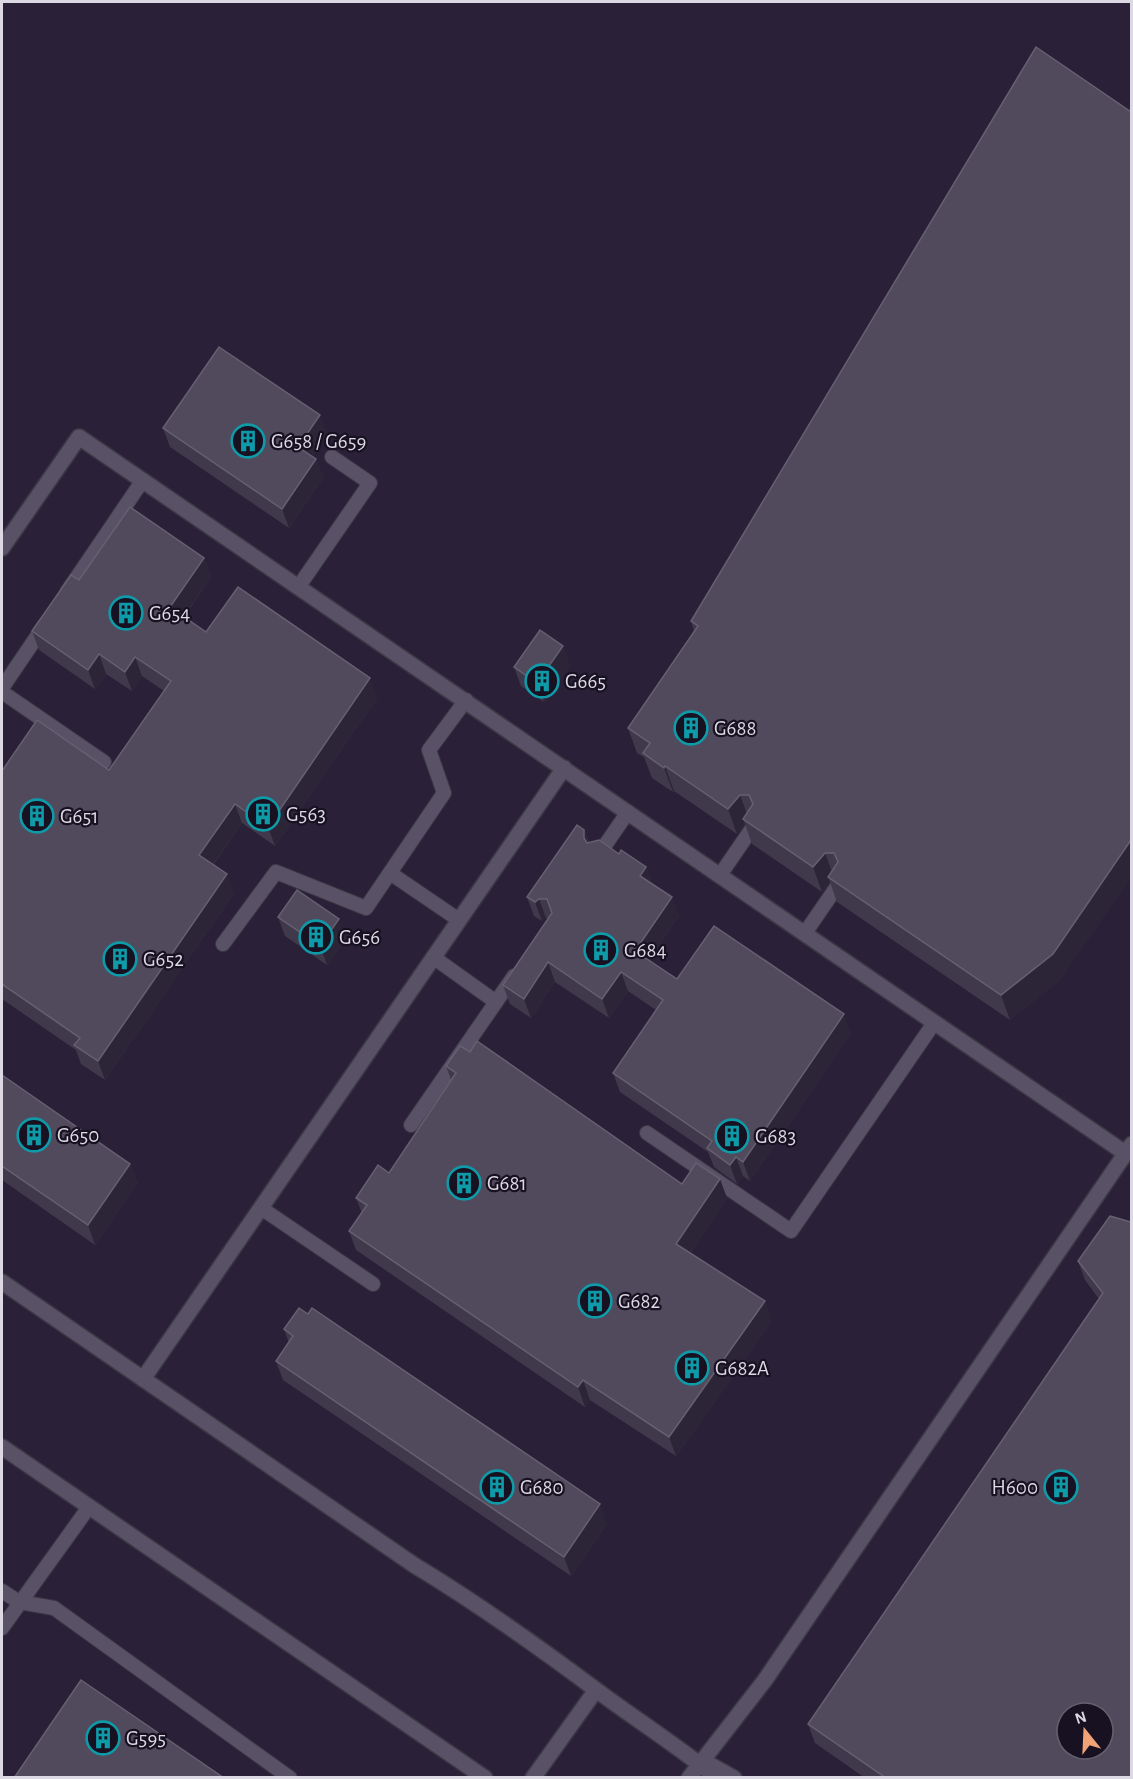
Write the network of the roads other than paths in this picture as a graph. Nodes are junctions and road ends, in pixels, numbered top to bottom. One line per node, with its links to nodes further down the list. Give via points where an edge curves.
1 (332, 458): 4 (lane, via 370,483)
2 (143, 480): 3 (street, via 79,437); 4 (street); 5 (lane)
3 (2, 548)
4 (299, 586): 6 (street)
5 (2, 690): 7 (lane)
6 (466, 700): 8 (street); 12 (lane, via 429,750 444,793)
7 (104, 762)
8 (564, 768): 9 (street); 15 (street)
9 (628, 812): 11 (lane); 13 (street)
10 (753, 827): 13 (lane)
11 (599, 854)
12 (390, 873): 15 (lane); 17 (lane, via 366,908 276,872)
13 (720, 875): 16 (street)
14 (838, 885): 16 (lane)
15 (459, 920): 18 (street)
16 (804, 933): 21 (street)
17 (223, 944)
18 (433, 957): 20 (lane); 25 (street)
19 (523, 964): 20 (lane)
20 (496, 1002): 22 (lane)
21 (934, 1023): 23 (lane, via 791,1231); 24 (street)
22 (411, 1125)
23 (647, 1133)
24 (1128, 1148): 35 (street, via 765,1680)
25 (261, 1208): 27 (lane); 28 (street)
26 (2, 1282): 28 (street)
27 (373, 1284)
28 (143, 1379): 34 (street, via 414,1565 469,1598)
29 (2, 1447): 30 (street)
30 (89, 1507): 32 (lane); 37 (street)
31 (2, 1591): 32 (lane)
32 (19, 1602): 33 (lane); 36 (lane, via 54,1608)
33 (2, 1628)
34 (596, 1690): 35 (street); 38 (street)
35 (700, 1762): 39 (street); 40 (street); 41 (street, via 716,1766)
36 (290, 1778)
37 (485, 1778)
38 (533, 1778)
39 (689, 1778)
40 (717, 1778)
41 (734, 1778)

